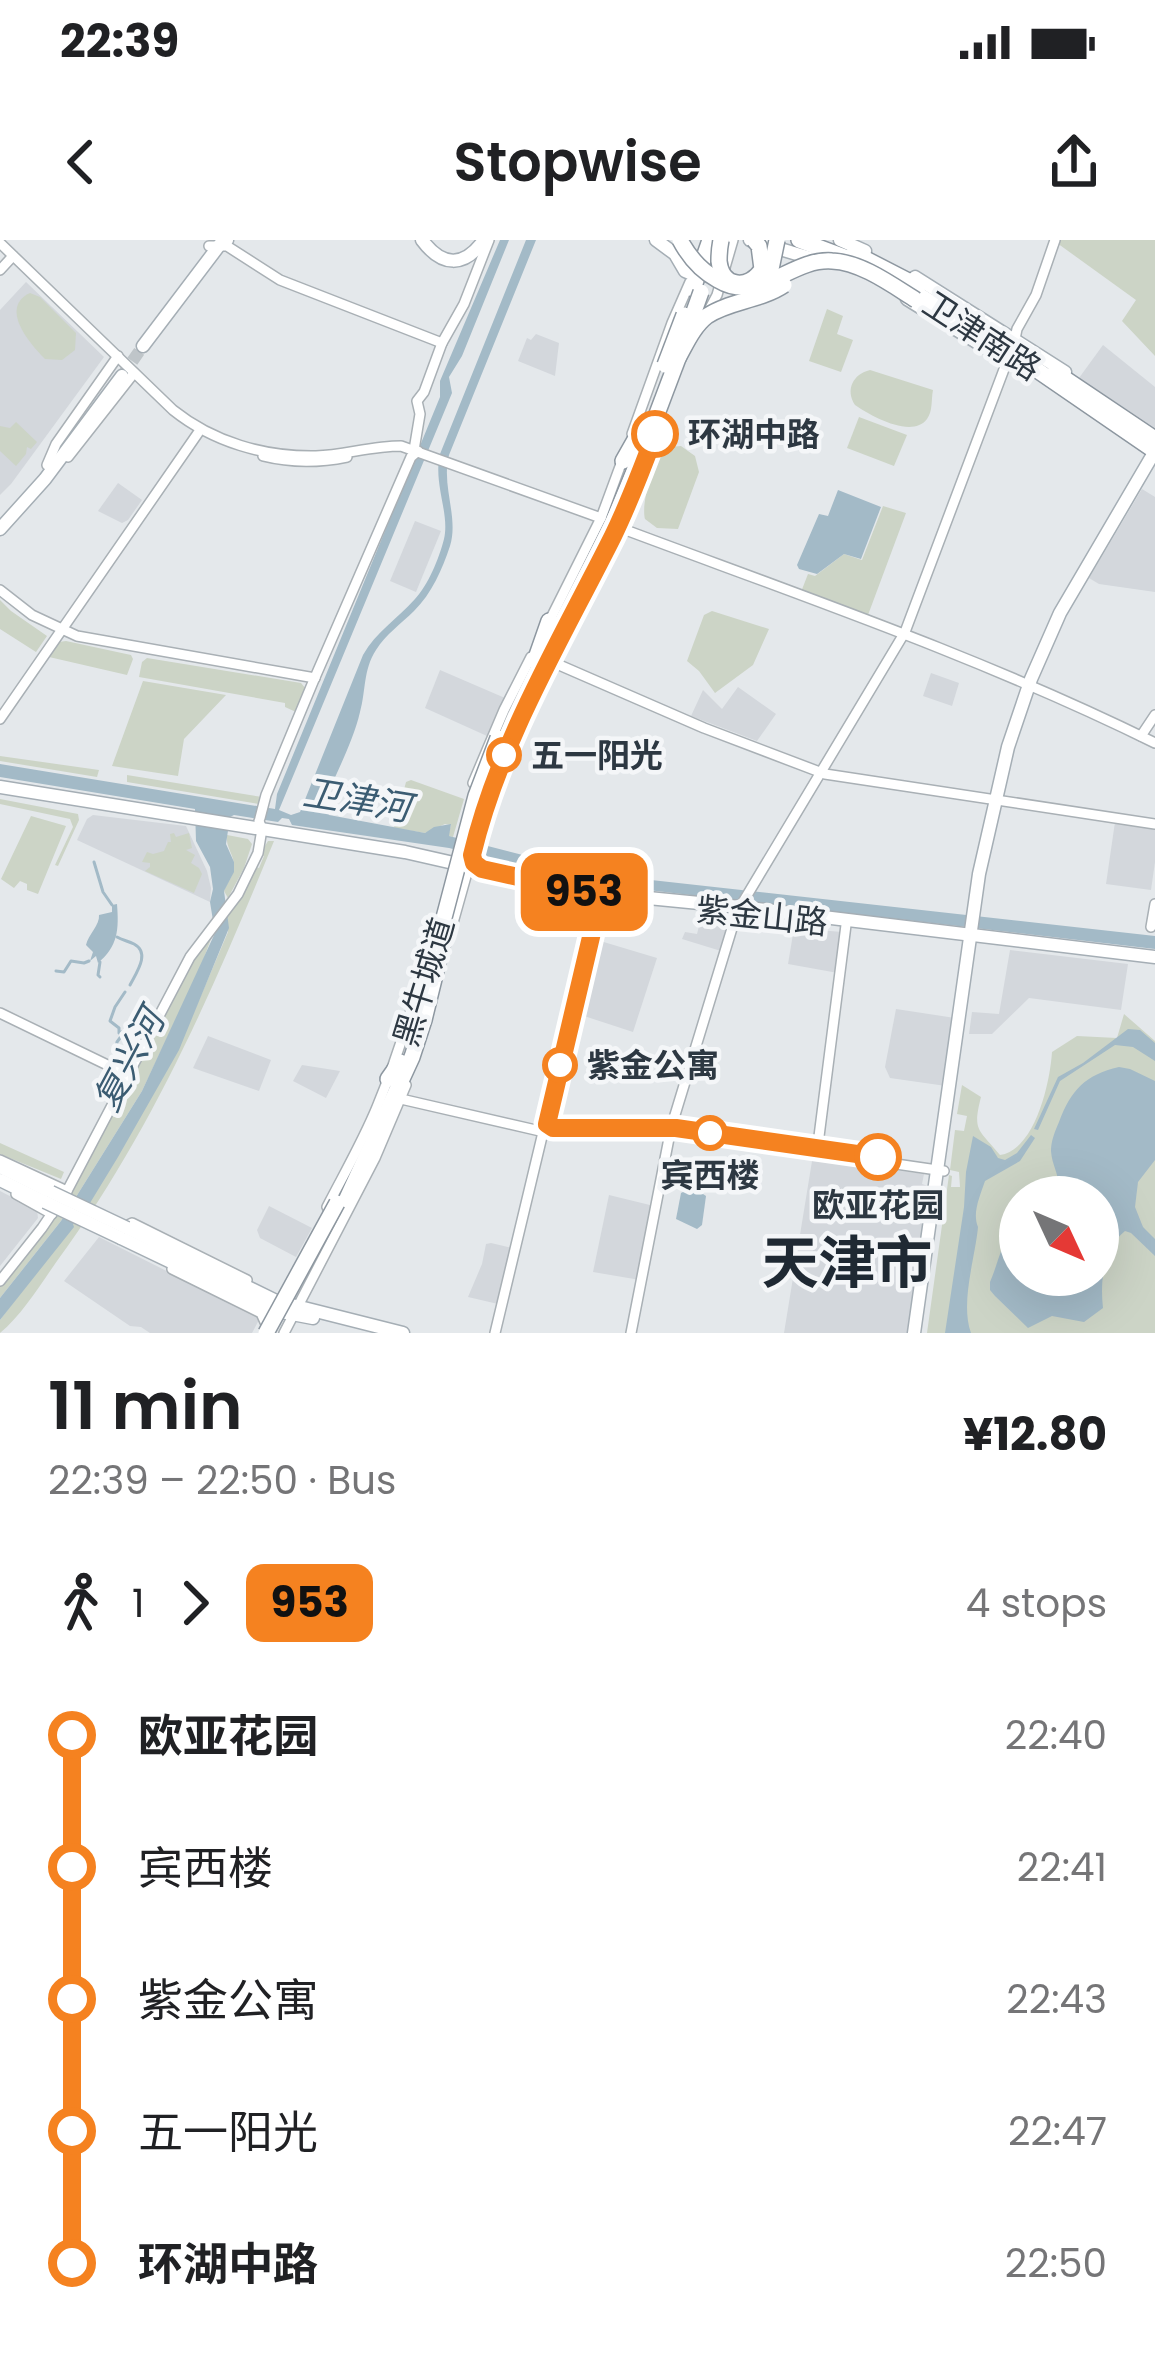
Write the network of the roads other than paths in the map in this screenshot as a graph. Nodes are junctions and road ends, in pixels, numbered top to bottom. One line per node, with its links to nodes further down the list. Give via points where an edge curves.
1 (484, 240): 12 (main road, via 458,260 439,258); 22 (main road, via 464,304)
2 (656, 240): 18 (main road, via 675,254)
3 (680, 240): 16 (highway, bridge, via 706,273 738,288)
4 (706, 240): 18 (highway)
5 (720, 240): 7 (highway, bridge, via 722,272 741,284 762,266); 18 (highway, bridge)
6 (733, 240): 19 (main road)
7 (752, 240): 13 (main road)
8 (800, 240): 17 (highway, 卫津南路, bridge)
9 (824, 240): 17 (highway, 卫津南路)
10 (840, 240): 23 (main road, via 903,271)
11 (1053, 240): 23 (main road)
12 (426, 242)
13 (780, 243): 19 (highway, bridge, via 761,283); 23 (main road)
14 (221, 244): 21 (main road); 22 (main road, via 289,287)
15 (5, 257): 25 (main road)
16 (825, 261): 19 (highway, bridge, via 766,295); 23 (highway, bridge, via 863,270)
17 (871, 264): 23 (highway, 卫津南路); 23 (highway, 卫津南路)
18 (693, 288): 19 (main road, via 685,303); 20 (main road); 24 (highway, 黑牛城道, bridge); 27 (highway, 黑牛城道, bridge)
19 (710, 313): 20 (main road, via 684,308); 24 (highway, bridge); 33 (main road)
20 (667, 339): 31 (main road)
21 (141, 344)
22 (440, 344): 29 (main road, via 417,401)
23 (1012, 351): 28 (highway, 卫津南路); 28 (highway, 卫津南路, via 1116,431); 43 (main road)
24 (678, 358): 27 (highway, 黑牛城道, bridge)
25 (123, 369): 26 (main road); 29 (main road, via 190,423 231,444 293,455 378,446); 32 (main road)
26 (195, 432): 29 (main road, via 288,462); 42 (main road)
27 (645, 433): 30 (highway, 黑牛城道); 31 (highway); 44 (highway, 黑牛城道)
28 (1153, 449): 46 (main road, via 1060,613)
29 (423, 453): 34 (main road); 45 (main road, via 411,457)
30 (641, 456): 33 (highway); 41 (highway, 黑牛城道)
31 (622, 461): 34 (main road)
32 (49, 469): 35 (main road); 37 (main road)
33 (633, 488): 36 (main road)
34 (601, 518): 41 (main road)
35 (0, 519)
36 (620, 519): 38 (main road); 43 (main road)
37 (0, 529)
38 (615, 531): 39 (main road); 43 (main road)
39 (592, 577): 41 (highway); 44 (main road)
40 (0, 593): 42 (main road)
41 (557, 621): 44 (highway); 50 (highway, 黑牛城道); 54 (main road, via 504,710)
42 (58, 631): 45 (main road); 47 (main road)
43 (907, 634): 46 (main road); 52 (main road)
44 (542, 663): 50 (highway, 黑牛城道); 52 (main road); 56 (main road)
45 (314, 680): 58 (main road)
46 (1032, 683): 49 (main road); 55 (main road)
47 (0, 715)
48 (1155, 715): 49 (main road)
49 (1142, 734): 51 (main road)
50 (502, 739): 65 (highway, 黑牛城道, bridge)
51 (1155, 741)
52 (823, 773): 55 (main road); 62 (main road)
53 (0, 790): 58 (main road, 紫金山路)
54 (469, 799): 56 (main road); 59 (main road, bridge, via 459,838)
55 (996, 800): 57 (main road); 66 (main road)
56 (486, 806): 59 (main road)
57 (1155, 824)
58 (260, 829): 59 (main road, 紫金山路); 71 (main road, via 237,893 194,948)
59 (467, 863): 60 (main road, 紫金山路); 72 (main road); 73 (main road)
60 (597, 899): 62 (main road, 紫金山路); 75 (main road)
61 (1155, 904): 64 (main road)
62 (741, 910): 63 (main road, 紫金山路); 66 (main road, 紫金山路); 76 (main road)
63 (846, 925): 66 (main road, 紫金山路); 78 (main road)
64 (1151, 927)
65 (443, 930): 69 (highway, 黑牛城道); 70 (highway, 黑牛城道)
66 (973, 930): 67 (main road, 紫金山路); 79 (main road)
67 (1155, 960)
68 (0, 1015): 71 (main road)
69 (416, 1044): 73 (highway); 77 (highway, 黑牛城道)
70 (400, 1062): 72 (highway); 74 (highway, 黑牛城道)
71 (126, 1077): 81 (main road)
72 (388, 1079): 74 (main road)
73 (402, 1096): 75 (main road); 77 (highway); 84 (main road)
74 (376, 1116): 82 (highway, 黑牛城道); 85 (main road)
75 (546, 1127): 76 (main road); 88 (main road)
76 (674, 1130): 78 (main road); 89 (main road)
77 (374, 1145): 82 (highway, 黑牛城道)
78 (817, 1150): 79 (main road)
79 (941, 1168): 90 (main road)
80 (0, 1173): 81 (main road); 81 (main road, via 24,1198); 81 (main road, via 37,1178)
81 (56, 1201): 83 (main road); 85 (main road, bridge)
82 (340, 1204): 85 (highway, 黑牛城道, bridge)
83 (0, 1279)
84 (297, 1310): 85 (main road); 85 (main road); 86 (main road); 87 (main road)
85 (272, 1320): 85 (main road, via 272,1293 132,1223 122,1228 118,1243)
86 (377, 1333)
87 (403, 1333)
88 (496, 1333)
89 (633, 1333)
90 (917, 1333)

